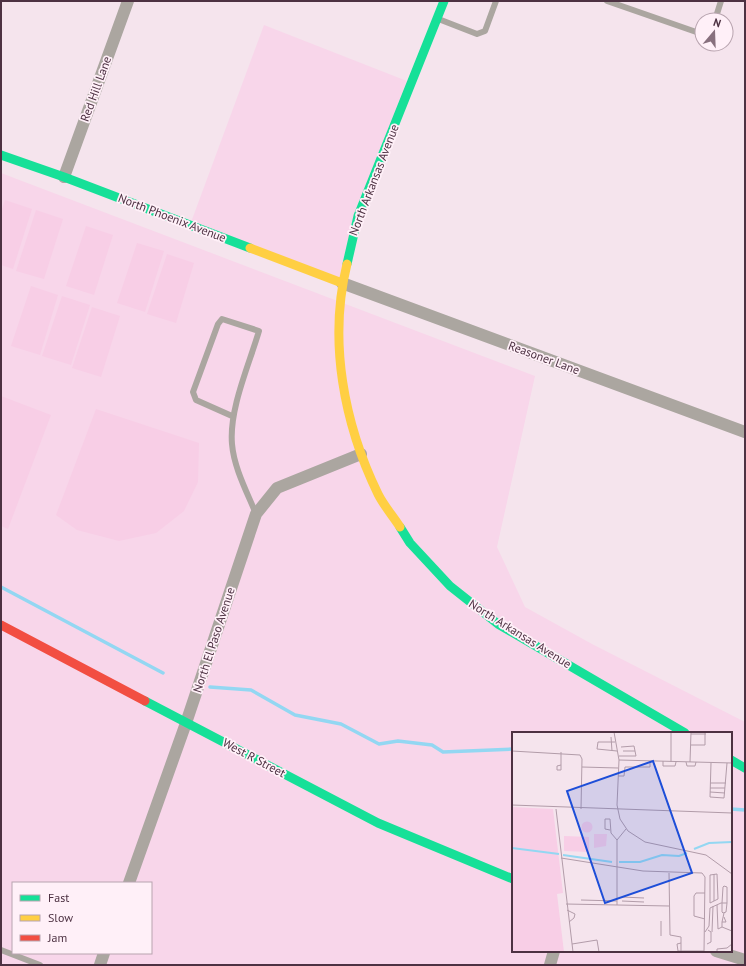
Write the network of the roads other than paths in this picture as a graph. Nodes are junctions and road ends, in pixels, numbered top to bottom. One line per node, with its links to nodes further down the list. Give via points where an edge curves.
1 (128, 1): 10 (street, Red Hill Lane)
2 (444, 1): 7 (main road, North Arkansas Avenue)
3 (496, 1): 7 (lane, via 482,34)
4 (606, 1): 8 (lane)
5 (721, 1): 6 (lane)
6 (718, 12)
7 (437, 19): 11 (main road, North Arkansas Avenue, via 358,216)
8 (694, 31)
9 (1, 155): 10 (main road, North Phoenix Avenue)
10 (64, 176): 11 (main road, North Phoenix Avenue)
11 (342, 283): 13 (street, Reasoner Lane); 14 (main road, North Arkansas Avenue, via 338,329 339,357 348,414)
12 (232, 416): 12 (lane, via 260,331 222,319 193,392 196,400); 15 (lane, via 232,444 236,464)
13 (745, 432)
14 (361, 454): 15 (street, North El Paso Avenue, via 277,488); 18 (main road, North Arkansas Avenue, via 379,495 410,543 448,586 470,605)
15 (256, 514): 17 (street, North El Paso Avenue)
16 (1, 625): 17 (main road, West R Street)
17 (186, 723): 21 (main road, West R Street, via 378,823); 22 (street, North El Paso Avenue)
18 (683, 732)
19 (732, 761): 20 (main road)
20 (745, 768)
21 (512, 878)
22 (129, 882)
23 (1, 950): 28 (lane)
24 (554, 952): 30 (street)
25 (719, 952): 27 (street)
26 (104, 954): 29 (street)
27 (745, 960)
28 (40, 965)
29 (100, 965)
30 (550, 965)

